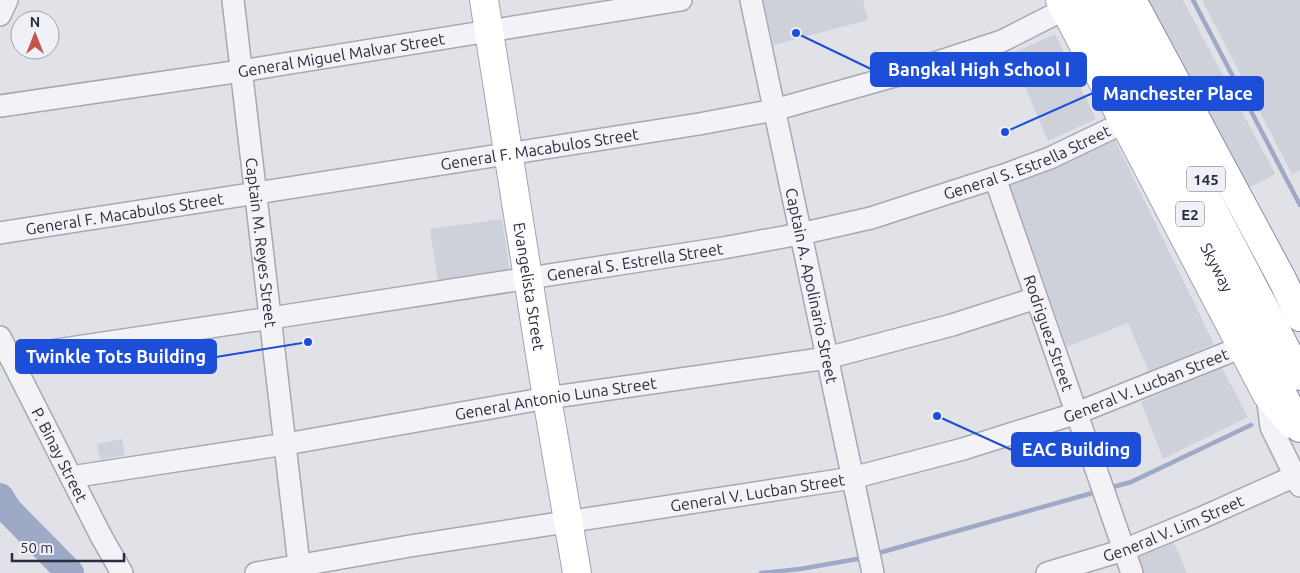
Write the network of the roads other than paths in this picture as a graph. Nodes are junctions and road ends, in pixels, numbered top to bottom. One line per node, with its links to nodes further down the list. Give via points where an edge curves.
1 (7, 0): 10 (street)
2 (233, 0): 12 (street, Captain M. Reyes Street)
3 (484, 0): 11 (main road, Evangelista Street)
4 (681, 0): 11 (street, General Miguel Malvar Street)
5 (752, 0): 14 (street, Captain A. Apolinario Street)
6 (1103, 0): 30 (main road, Skyway / E2)
7 (1112, 0): 29 (main road, 145)
8 (1132, 0): 23 (main road)
9 (1068, 3): 14 (street, General F. Macabulos Street, via 1002,41 896,76); 15 (main road, 145); 34 (main road, Skyway / E2)
10 (0, 15)
11 (489, 31): 12 (street, General Miguel Malvar Street); 16 (main road, Evangelista Street)
12 (241, 70): 13 (street, General Miguel Malvar Street); 18 (street, Captain M. Reyes Street)
13 (0, 106)
14 (774, 110): 16 (street, General F. Macabulos Street); 20 (street, Captain A. Apolinario Street)
15 (1125, 122): 17 (street, General S. Estrella Street, via 1050,158); 26 (main road, 145)
16 (509, 154): 18 (street, General F. Macabulos Street); 21 (main road, Evangelista Street)
17 (995, 178): 20 (street, General S. Estrella Street, via 871,218); 22 (street, Rodriguez Street)
18 (255, 194): 19 (street, General F. Macabulos Street); 24 (street, Captain M. Reyes Street)
19 (0, 233)
20 (800, 234): 21 (street, General S. Estrella Street); 28 (street, Captain A. Apolinario Street)
21 (528, 277): 24 (street, General S. Estrella Street); 32 (main road, Evangelista Street)
22 (1036, 298): 28 (street, General Antonio Luna Street, via 952,325); 33 (street, Rodriguez Street)
23 (1300, 317)
24 (271, 318): 27 (street, General S. Estrella Street); 36 (street, Captain M. Reyes Street)
25 (0, 337): 27 (street, P. Binay Street)
26 (1242, 347): 31 (main road, 145); 33 (street, General V. Lucban Street)
27 (10, 357): 37 (street, P. Binay Street)
28 (827, 358): 32 (street, General Antonio Luna Street); 38 (street, Captain A. Apolinario Street)
29 (1300, 358)
30 (1300, 376)
31 (1267, 395): 35 (main road, 145); 39 (street, via 1271,426)
32 (547, 398): 36 (street, General Antonio Luna Street); 40 (main road, Evangelista Street)
33 (1077, 413): 38 (street, General V. Lucban Street, via 963,449); 41 (street, Rodriguez Street)
34 (1300, 428)
35 (1300, 438)
36 (286, 444): 37 (street, General Antonio Luna Street); 42 (street, Captain M. Reyes Street)
37 (70, 477): 43 (street, P. Binay Street)
38 (852, 478): 40 (street, General V. Lucban Street); 46 (street, Captain A. Apolinario Street)
39 (1298, 481): 41 (street, General V. Lim Street)
40 (568, 522): 42 (street, General V. Lucban Street, via 410,546); 45 (main road, Evangelista Street)
41 (1124, 550): 47 (street, General V. Lim Street); 48 (street, Rodriguez Street)
42 (299, 569): 44 (street, General V. Lucban Street)
43 (122, 573)
44 (256, 573)
45 (577, 573)
46 (872, 573)
47 (1047, 573)
48 (1132, 573)

